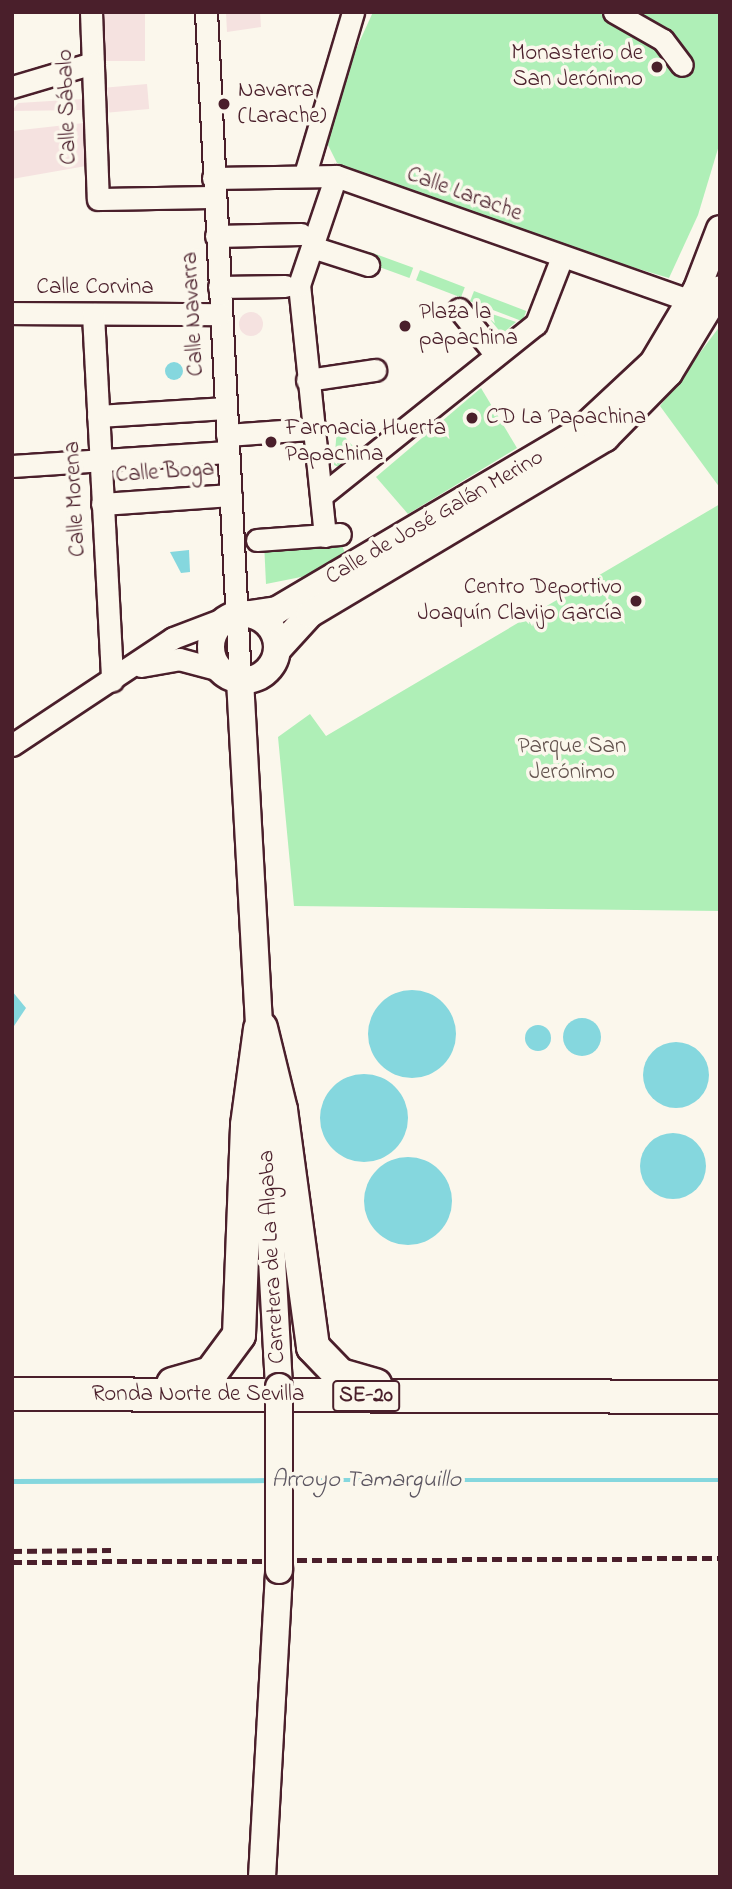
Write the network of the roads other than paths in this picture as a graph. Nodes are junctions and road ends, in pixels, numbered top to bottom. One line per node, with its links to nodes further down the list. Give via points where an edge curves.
1 (91, 12): 5 (street, Calle Sábalo)
2 (206, 12): 10 (street, Calle Navarra)
3 (353, 12): 8 (street)
4 (614, 12): 6 (street, via 663,40)
5 (93, 63): 7 (street); 11 (street, Calle Sábalo)
6 (682, 65)
7 (12, 88)
8 (306, 172): 9 (street, Calle Larache); 10 (street, Calle Larache)
9 (336, 176): 14 (street); 15 (street, Calle Larache)
10 (214, 188): 11 (street, Calle Larache); 13 (street, Calle Navarra)
11 (98, 200)
12 (720, 229): 19 (main road, Calle de José Galán Merino)
13 (216, 236): 14 (street); 18 (street, Calle Navarra)
14 (309, 237): 16 (street); 17 (street)
15 (562, 257): 19 (street, Calle Larache); 24 (street, via 536,324)
16 (360, 260)
17 (291, 286): 18 (street); 26 (street)
18 (219, 288): 23 (street, Calle Navarra)
19 (707, 299): 37 (main road, Calle de José Galán Merino, via 653,363 580,430 277,610); 38 (main road, Calle de José Galán Merino, via 669,373 605,438 310,614)
20 (458, 309): 24 (street)
21 (12, 313): 22 (street, Calle Corvina)
22 (93, 314): 23 (street, Calle Corvina); 28 (street, Calle Morena)
23 (220, 314): 27 (street, Calle Navarra)
24 (496, 355): 34 (street)
25 (370, 373): 26 (street)
26 (307, 380): 29 (street)
27 (226, 408): 28 (street); 30 (street, Calle Navarra)
28 (98, 416): 31 (street, Calle Morena)
29 (310, 429): 30 (street); 34 (street)
30 (228, 443): 31 (street); 33 (street, Calle Navarra)
31 (100, 460): 32 (street); 35 (street, Calle Morena)
32 (12, 466)
33 (231, 495): 35 (street, Calle Boga); 37 (street, Calle Navarra)
34 (321, 496): 36 (street, via 332,535)
35 (102, 504): 40 (street, Calle Morena)
36 (257, 540)
37 (239, 615): 38 (main road, via 272,629); 39 (main road, Carretera de La Algaba, via 211,646); 40 (street, via 173,638)
38 (278, 649): 39 (main road, Calle de José Galán Merino)
39 (242, 674): 40 (street, via 161,659); 42 (main road, Carretera de La Algaba)
40 (116, 678): 41 (street)
41 (12, 745)
42 (261, 1028): 43 (highway, via 247,1125 241,1320 232,1352 211,1373 188,1384); 44 (highway, via 281,1110 306,1324 319,1359 363,1384); 48 (main road, Carretera de La Algaba, bridge, via 279,1387 279,1570)
43 (12, 1394): 44 (highway, Ronda Norte de Sevilla / SE-20)
44 (534, 1396): 45 (highway, Ronda Norte de Sevilla / SE-20)
45 (720, 1397)
46 (12, 1413): 47 (highway, Ronda Norte de Sevilla / SE-20)
47 (720, 1415)
48 (262, 1877)

